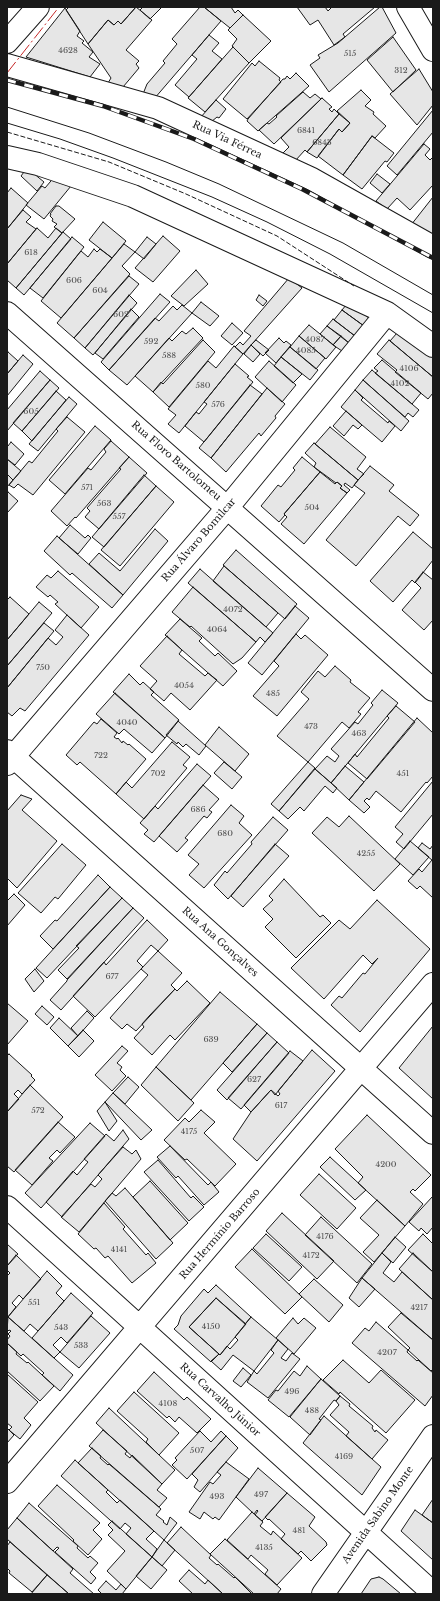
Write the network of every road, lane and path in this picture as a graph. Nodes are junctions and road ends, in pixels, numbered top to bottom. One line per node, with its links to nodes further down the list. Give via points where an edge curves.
1 (38, 7): 3 (street)
2 (408, 7): 4 (street)
3 (7, 42)
4 (433, 50)
5 (7, 65): 7 (street, Rua Via Férrea, via 158,108 312,179)
6 (7, 156): 8 (street, via 133,196)
7 (433, 247)
8 (387, 313): 10 (street); 11 (street, Rua Álvaro Bomilcar)
9 (7, 314): 11 (street, Rua Floro Bartolomeu)
10 (433, 346)
11 (228, 507): 12 (street, Rua Floro Bartolomeu); 13 (street, Rua Álvaro Bomilcar)
12 (433, 690)
13 (9, 757): 15 (street, Rua Ana Gonçalves)
14 (433, 984): 15 (street, Rua Hermínio Barroso)
15 (362, 1069): 16 (street, Rua Ana Gonçalves); 18 (street, Rua Hermínio Barroso)
16 (433, 1132)
17 (7, 1207): 18 (street, Rua Carvalho Júnior)
18 (140, 1328): 20 (street, Rua Hermínio Barroso); 21 (street, Rua Carvalho Júnior)
19 (433, 1436): 21 (street, Avenida Sabino Monte)
20 (7, 1482)
21 (366, 1533): 22 (street, Rua Carvalho Júnior); 23 (street, Avenida Sabino Monte)
22 (433, 1593)
23 (324, 1594)

